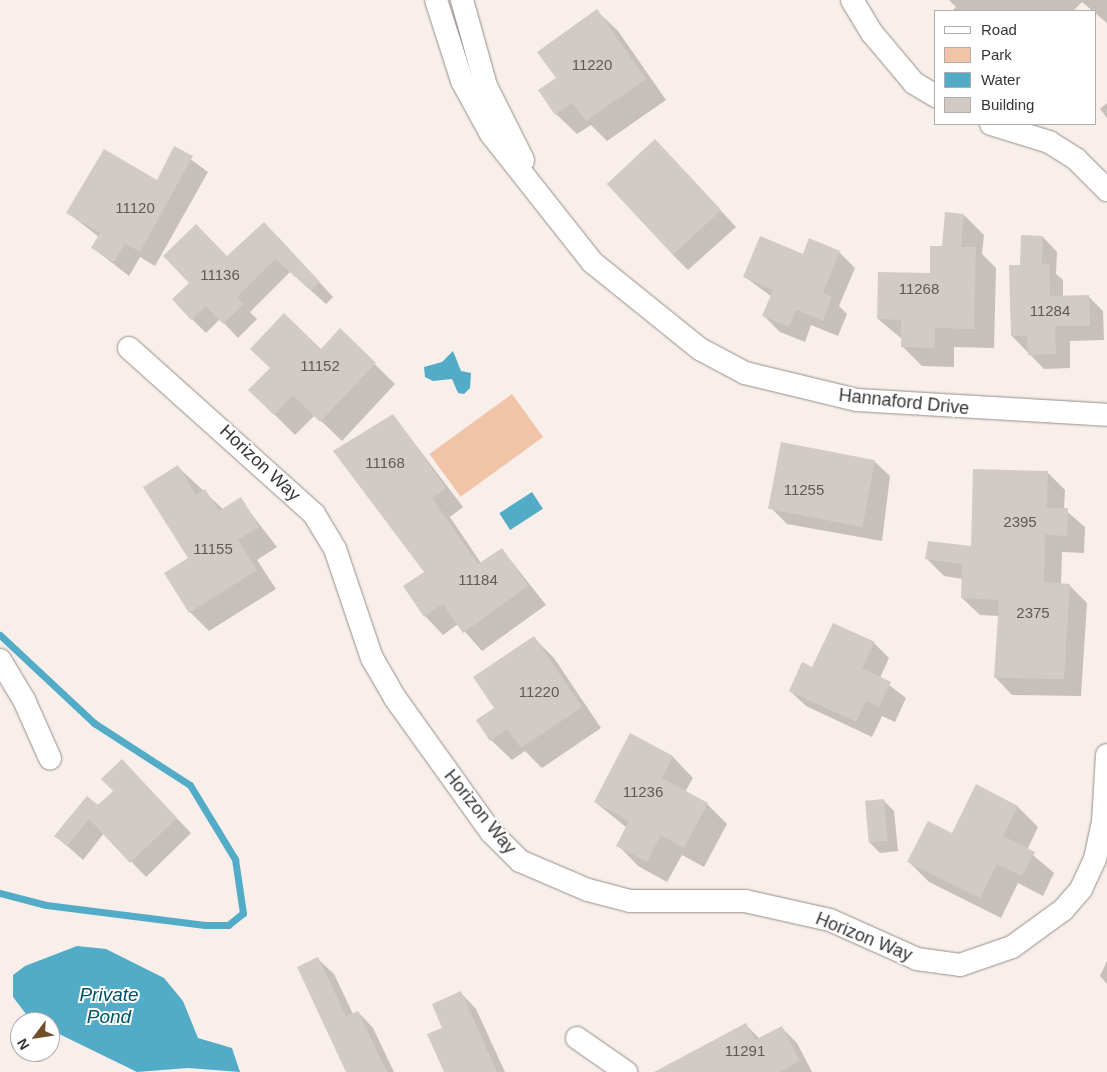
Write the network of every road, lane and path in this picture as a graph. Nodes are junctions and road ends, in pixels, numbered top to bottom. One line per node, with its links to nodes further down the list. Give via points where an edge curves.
1 (436, 0): 6 (street, Hannaford Drive, via 470,96 491,134)
2 (462, 0): 6 (street, Hannaford Drive, via 486,86)
3 (852, 0): 4 (street, via 872,33 914,83)
4 (934, 95)
5 (995, 125): 7 (street, via 1049,142 1094,174)
6 (537, 188): 9 (street, Hannaford Drive, via 592,262 643,307 700,348 745,373 857,400)
7 (1107, 190)
8 (129, 348): 11 (street, Horizon Way, via 314,514 335,549 372,658 395,698 492,832 520,862 588,890 630,901 745,901 830,920 917,959 960,965 1012,947 1063,910 1081,890 1095,859 1103,822)
9 (1107, 415)
10 (0, 660): 12 (street, via 24,700)
11 (1107, 755)
12 (50, 758)
13 (577, 1038): 14 (street)
14 (626, 1072)

